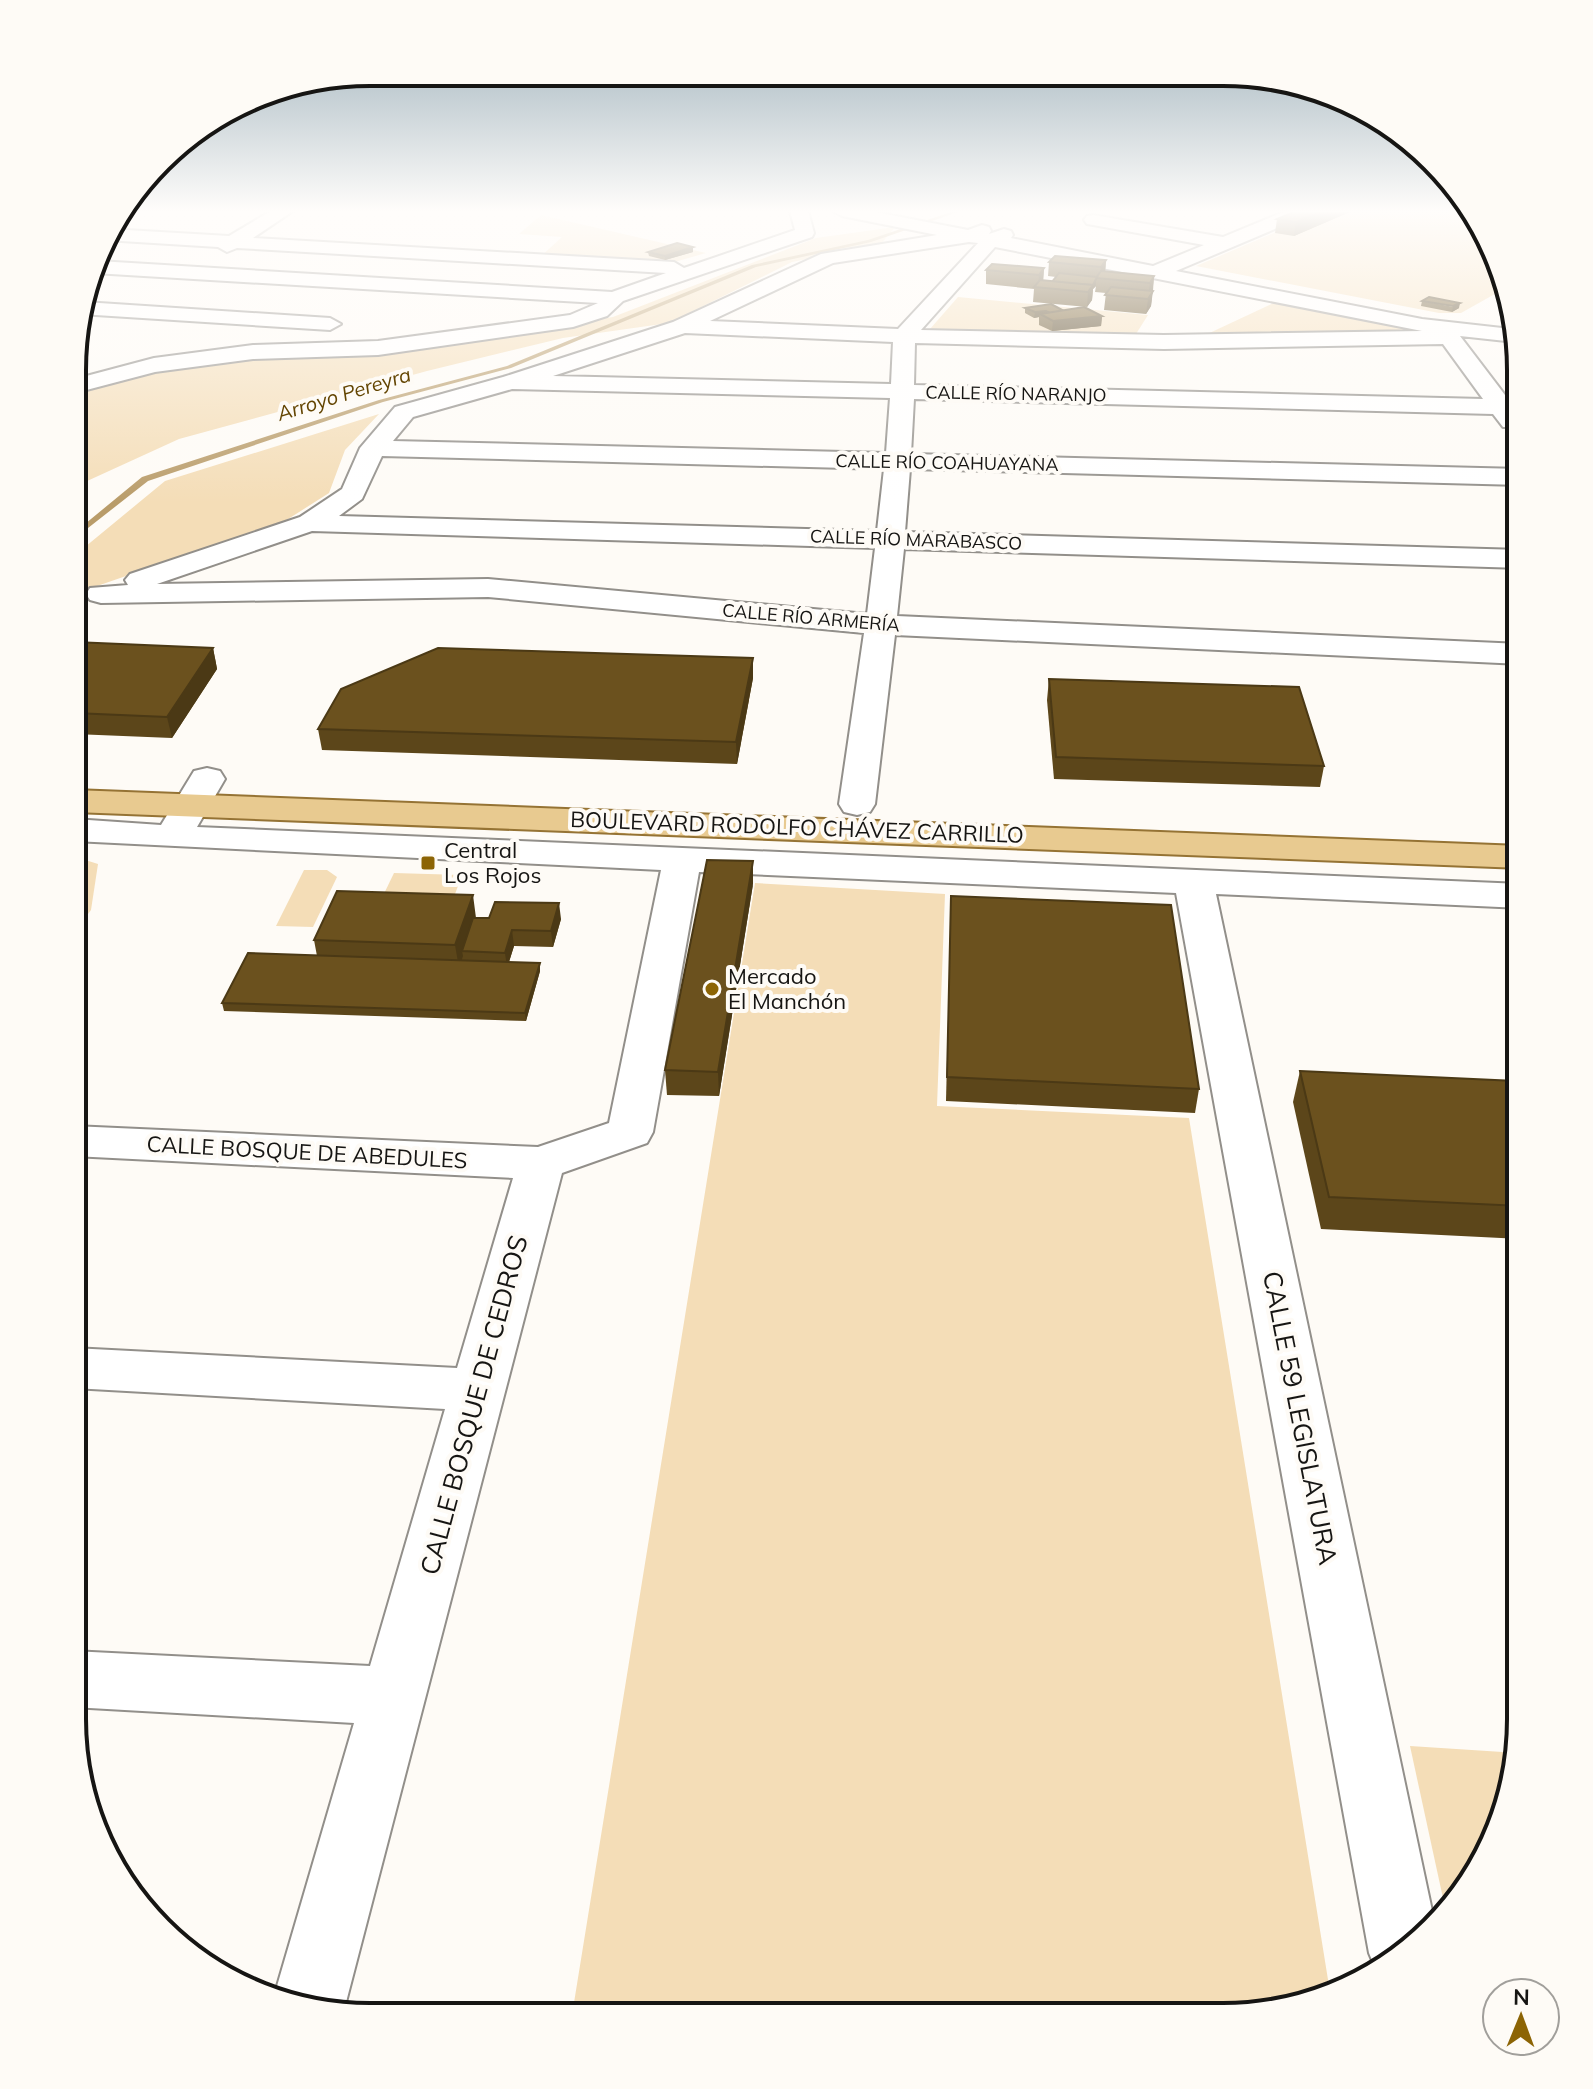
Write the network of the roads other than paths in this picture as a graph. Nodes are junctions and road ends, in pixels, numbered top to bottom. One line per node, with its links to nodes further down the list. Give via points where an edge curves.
1 (125, 308): 8 (street)
2 (604, 308): 13 (street, via 573,321)
3 (720, 308): 9 (street)
4 (922, 308): 14 (street)
5 (1353, 308): 10 (street)
6 (93, 309): 8 (street)
7 (1493, 310): 10 (street)
8 (121, 311): 11 (street); 13 (street)
9 (681, 327): 14 (street); 17 (street)
10 (1459, 330): 12 (street); 14 (street, via 1315,343); 20 (street)
11 (88, 331)
12 (1505, 333)
13 (476, 334): 16 (street, via 378,348 253,352)
14 (904, 336): 19 (street)
15 (90, 361): 16 (street)
16 (154, 365): 18 (street)
17 (511, 382): 19 (street, CALLE RÍO NARANJO); 22 (street, via 404,412)
18 (86, 383)
19 (904, 392): 21 (street, CALLE RÍO NARANJO); 23 (street)
20 (1507, 402)
21 (1507, 406)
22 (373, 448): 23 (street, CALLE RÍO COAHUAYANA); 25 (street, via 353,493)
23 (897, 461): 24 (street, CALLE RÍO COAHUAYANA); 26 (street)
24 (1507, 477)
25 (310, 523): 26 (street, CALLE RÍO MARABASCO); 28 (street)
26 (892, 539): 27 (street, CALLE RÍO MARABASCO); 29 (street)
27 (1507, 559)
28 (88, 599): 29 (street, CALLE RÍO ARMERÍA, via 488,588)
29 (880, 625): 30 (street, CALLE RÍO ARMERÍA); 33 (street)
30 (1507, 653)
31 (86, 777): 34 (main road, BOULEVARD RODOLFO CHÁVEZ CARRILLO)
32 (86, 802): 34 (main road, BOULEVARD RODOLFO CHÁVEZ CARRILLO)
33 (857, 804): 34 (main road, BOULEVARD RODOLFO CHÁVEZ CARRILLO); 35 (main road, BOULEVARD RODOLFO CHÁVEZ CARRILLO)
34 (190, 807): 36 (street); 37 (main road, BOULEVARD RODOLFO CHÁVEZ CARRILLO); 38 (street)
35 (1507, 828)
36 (86, 835)
37 (1507, 856)
38 (682, 859): 39 (street); 42 (street, via 630,1132)
39 (1194, 884): 40 (street); 47 (street, CALLE 59 LEGISLATURA)
40 (1507, 895)
41 (86, 1142): 42 (street, CALLE BOSQUE DE ABEDULES)
42 (541, 1163): 44 (street, CALLE BOSQUE DE CEDROS)
43 (86, 1369): 44 (street)
44 (478, 1390): 46 (street, CALLE BOSQUE DE CEDROS)
45 (86, 1680): 46 (street)
46 (394, 1696): 48 (street, CALLE BOSQUE DE CEDROS)
47 (1402, 1939)
48 (311, 1997)

